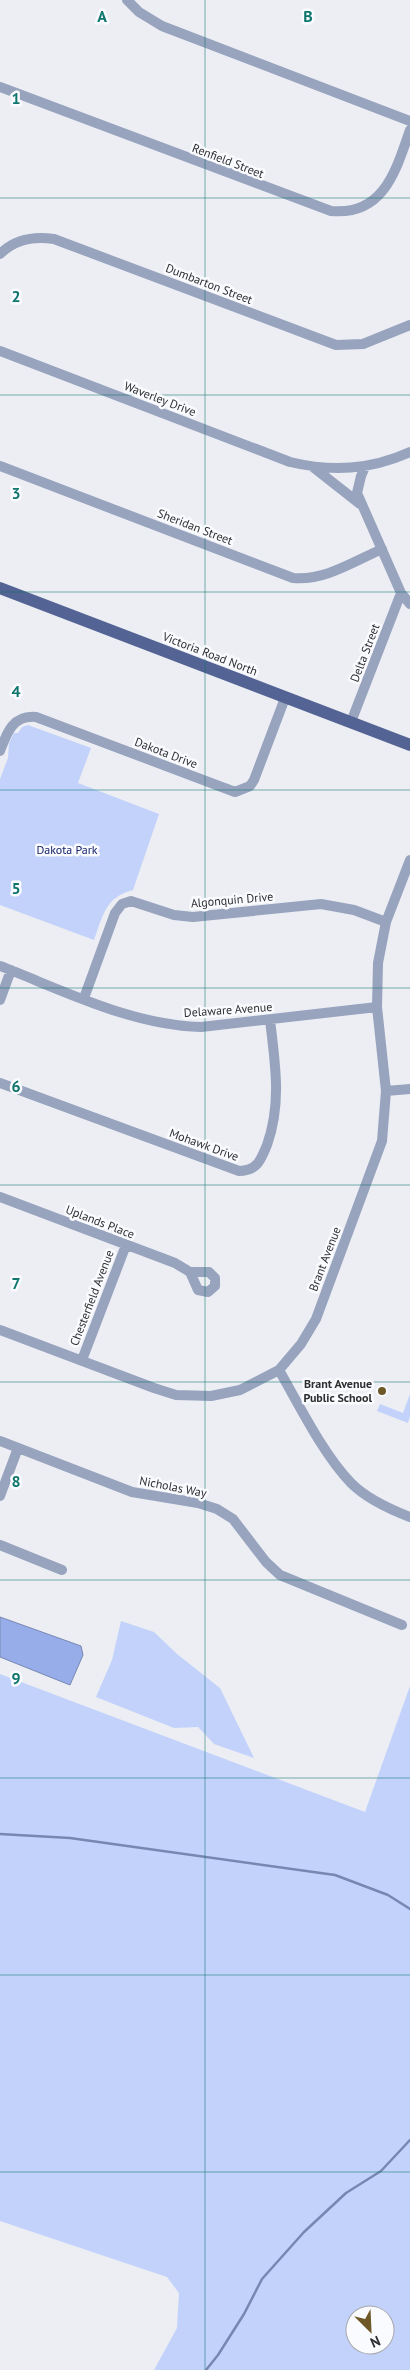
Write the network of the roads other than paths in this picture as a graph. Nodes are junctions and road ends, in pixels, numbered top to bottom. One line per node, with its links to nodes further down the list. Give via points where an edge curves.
1 (127, 0): 3 (street, via 162,26)
2 (0, 87): 4 (street, Renfield Street, via 331,211 354,210 378,196 394,173)
3 (410, 121)
4 (410, 130)
5 (0, 254): 6 (street, Dumbarton Street, via 12,244 28,239 54,239 336,345 363,344)
6 (409, 328)
7 (0, 351): 10 (street, Waverley Drive, via 271,455)
8 (410, 452): 11 (street, Waverley Drive)
9 (0, 466): 13 (street, Sheridan Street, via 293,578 321,576)
10 (312, 466): 11 (street, Waverley Drive); 12 (street, Waverley Drive)
11 (365, 467): 12 (street, via 357,493)
12 (362, 506): 13 (street)
13 (382, 549): 15 (street)
14 (0, 588): 17 (main road, Victoria Road North)
15 (401, 593): 16 (street); 18 (street, Delta Street)
16 (410, 604)
17 (285, 698): 18 (main road, Victoria Road North); 20 (street, Dakota Drive, via 254,780 250,786 235,792 36,717 22,717 16,721 8,729)
18 (352, 722): 19 (main road, Victoria Road North)
19 (410, 745)
20 (0, 751)
21 (410, 860): 22 (street, Brant Avenue)
22 (386, 922): 25 (street, Algonquin Drive, via 354,910 321,904 190,917 131,901 122,904 115,913); 27 (street, Brant Avenue, via 378,963)
23 (0, 966): 24 (street, Delaware Avenue)
24 (11, 970): 25 (street, Delaware Avenue); 26 (street)
25 (84, 998): 28 (street, Delaware Avenue, via 137,1018 176,1026 201,1027)
26 (0, 1000)
27 (377, 1007): 28 (street, Delaware Avenue); 31 (street, Brant Avenue)
28 (270, 1020): 29 (street, Mohawk Drive, via 277,1080 275,1118 260,1163 248,1171 239,1172)
29 (0, 1082)
30 (410, 1089): 31 (street)
31 (386, 1091): 37 (street, Brant Avenue, via 385,1122 376,1161 316,1319 301,1344)
32 (0, 1197): 33 (street, Uplands Place)
33 (126, 1245): 34 (street, Uplands Place); 36 (street, Chesterfield Avenue)
34 (190, 1272)
35 (0, 1330): 36 (street, Brant Avenue)
36 (82, 1360): 37 (street, Brant Avenue, via 176,1395 211,1396 240,1390)
37 (279, 1370): 41 (street, via 338,1468 352,1484 379,1503)
38 (0, 1441): 39 (street, Nicholas Way)
39 (18, 1448): 40 (street); 44 (street, Nicholas Way, via 132,1492 217,1509 233,1519 280,1575)
40 (0, 1496)
41 (410, 1517)
42 (0, 1545): 43 (street)
43 (62, 1570)
44 (402, 1625)

